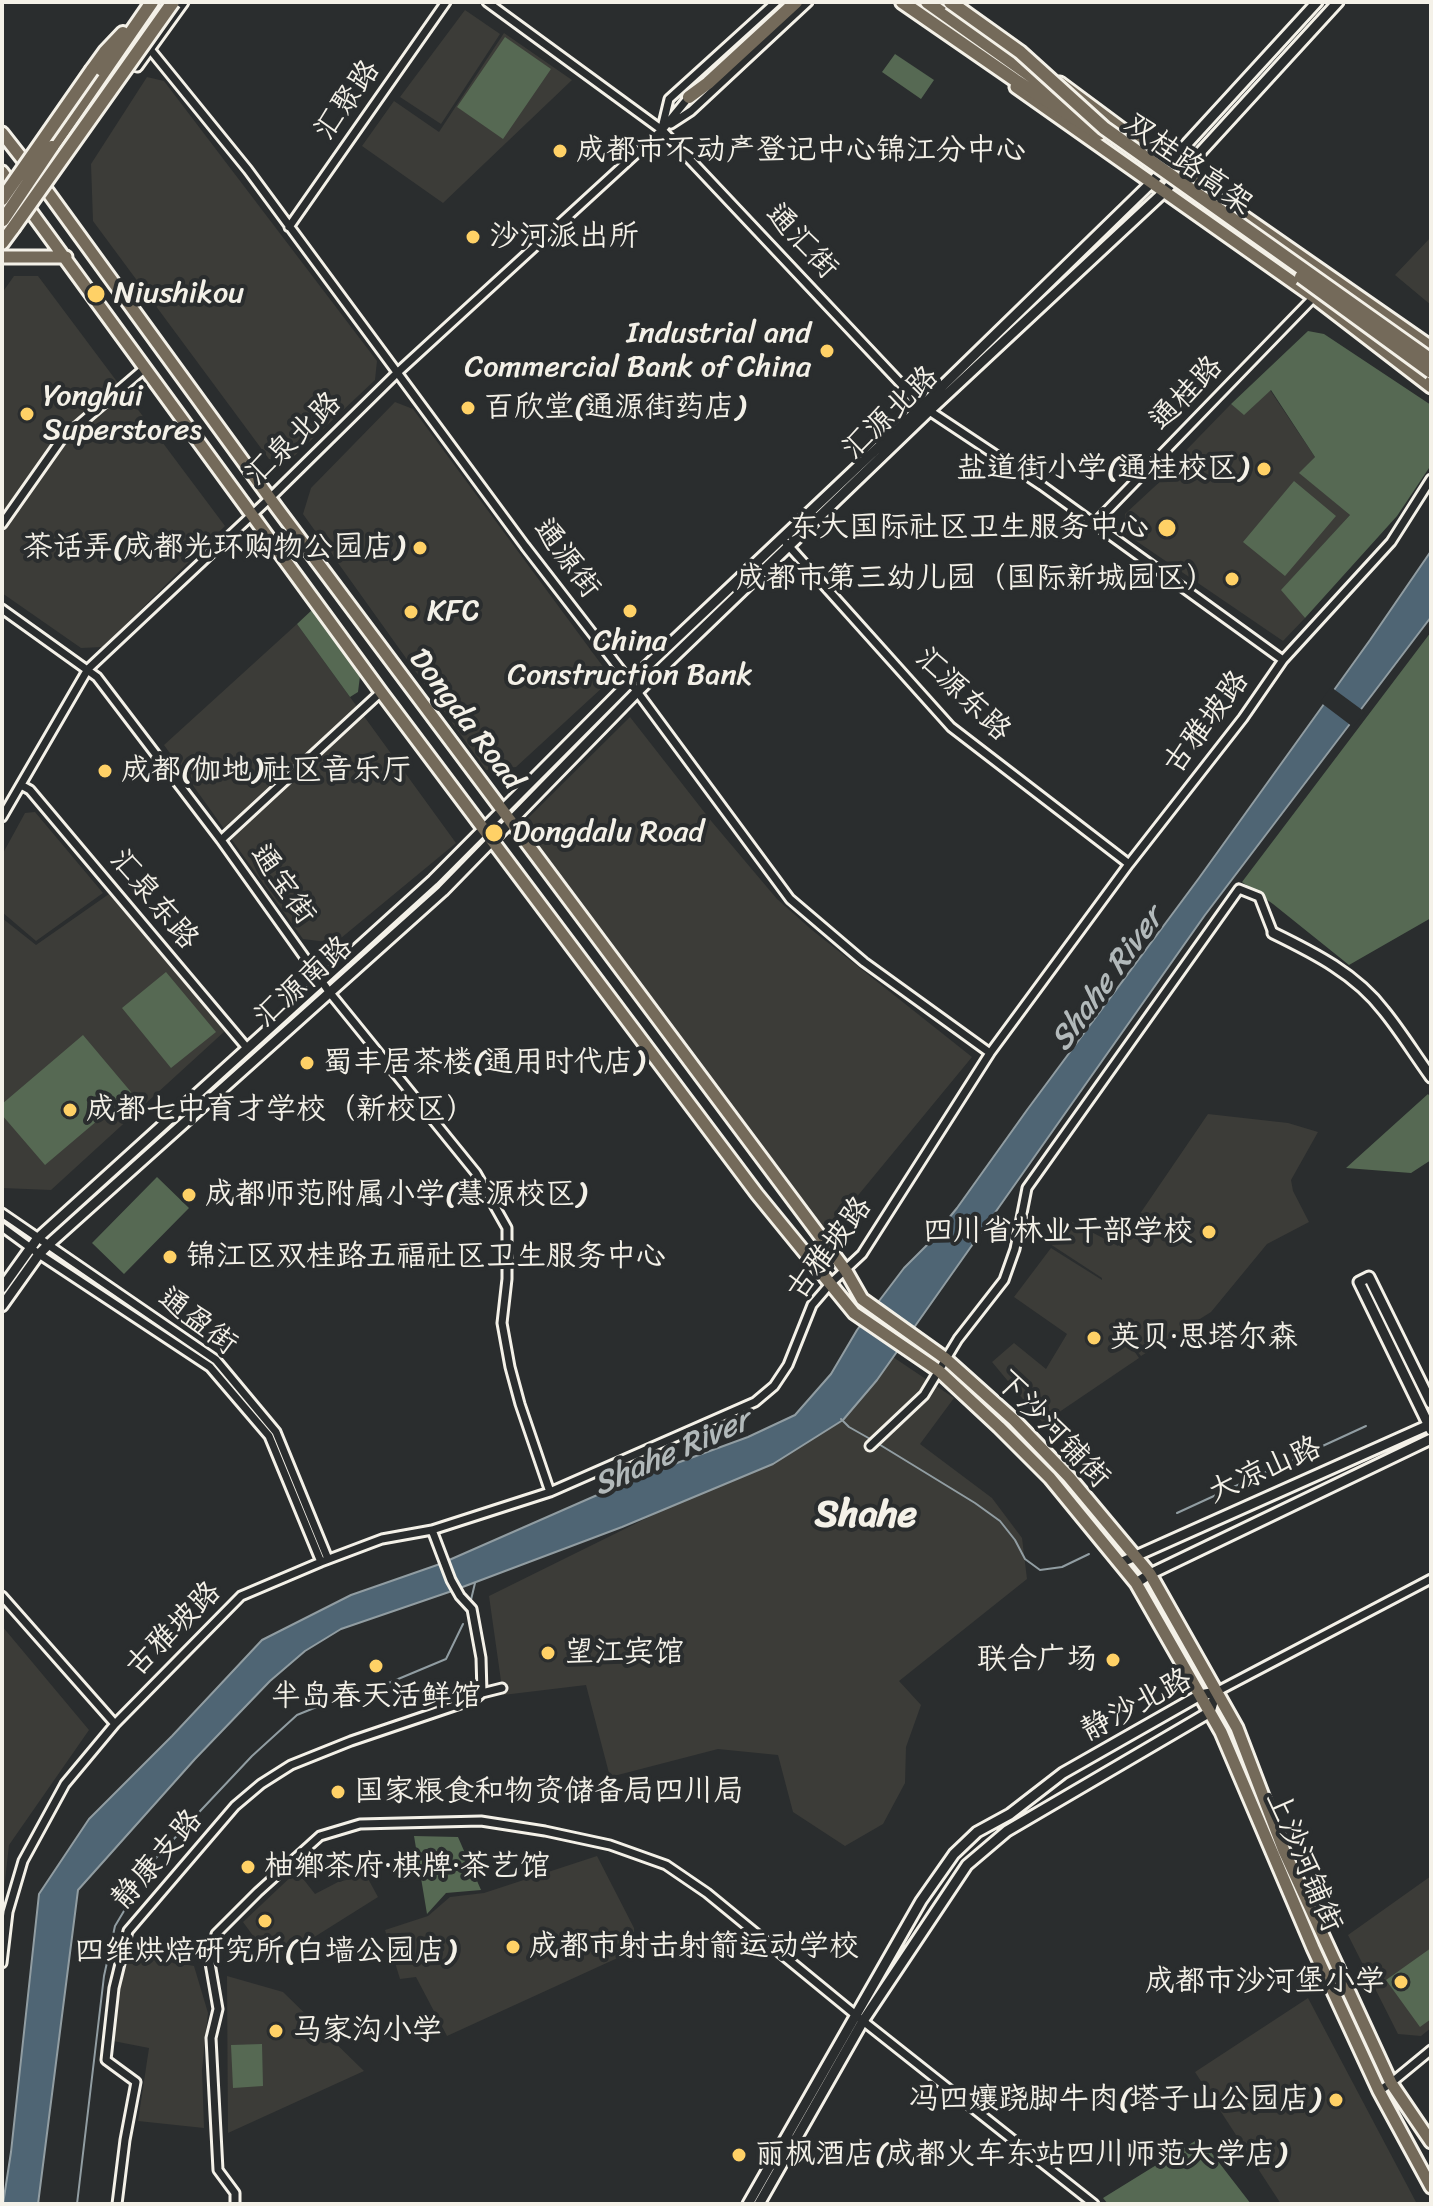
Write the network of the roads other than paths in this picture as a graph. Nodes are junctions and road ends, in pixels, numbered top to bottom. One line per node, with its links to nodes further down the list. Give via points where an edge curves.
1 (152, 2): 30 (highway, bridge)
2 (173, 2): 32 (highway, bridge)
3 (183, 2): 17 (street)
4 (446, 2): 31 (street, 汇聚路)
5 (487, 2): 21 (street, 通汇街)
6 (776, 2): 21 (street, via 669,99)
7 (794, 2): 20 (highway); 20 (street, 汇泉北路)
8 (808, 2): 21 (street, 汇泉北路, via 691,111)
9 (900, 2): 22 (highway); 27 (main road)
10 (914, 2): 22 (highway, 双桂路高架)
11 (927, 2): 22 (highway, 双桂路高架, bridge)
12 (943, 2): 24 (main road)
13 (950, 2): 22 (highway, bridge, via 1020,52)
14 (1317, 2): 24 (street, 汇源北路)
15 (1338, 2): 26 (street, 汇源北路)
16 (131, 25): 29 (highway, bridge, via 105,52)
17 (149, 48): 18 (street); 31 (street, 通源街)
18 (137, 66): 19 (main road)
19 (120, 71)
20 (689, 97): 21 (street, 汇泉北路)
21 (662, 130): 39 (street, 汇泉北路); 42 (street, 通汇街)
22 (1102, 131): 37 (highway, 双桂路高架, bridge); 40 (highway, 双桂路高架, bridge)
23 (2, 133): 44 (main road, Dongda Road)
24 (1168, 164): 26 (main road); 27 (street, 汇源北路)
25 (2, 172): 34 (main road, Dongda Road)
26 (1181, 173): 28 (street, 汇源北路); 36 (main road)
27 (1152, 182): 28 (main road); 42 (street, 汇源北路)
28 (1164, 192): 35 (main road); 42 (street, 汇源北路)
29 (2, 199)
30 (2, 221)
31 (289, 227): 39 (street, 通源街)
32 (2, 243)
33 (2, 257): 34 (main road)
34 (66, 257): 38 (main road, Dongda Road)
35 (1314, 297): 41 (main road); 46 (street, 通桂路)
36 (1431, 347)
37 (1431, 360)
38 (145, 368): 45 (main road, Dongda Road); 47 (street, via 61,440)
39 (398, 372): 44 (street, 汇泉北路); 52 (street, 通源街)
40 (1431, 372)
41 (1431, 387)
42 (925, 408): 46 (street, 通汇街); 48 (street, 汇源北路)
43 (1431, 479): 50 (street, 古雅坡路, via 1391,542)
44 (270, 498): 45 (street, 汇泉北路); 56 (main road, Dongda Road)
45 (252, 515): 51 (street, 汇泉北路); 53 (main road, Dongda Road)
46 (1095, 523): 50 (street, 通汇街)
47 (2, 524)
48 (785, 543): 52 (street, 汇源北路); 54 (street, 汇源北路); 62 (street, 汇源东路, via 951,727)
49 (2, 609): 51 (street, 通宝街)
50 (1283, 660): 62 (street, 古雅坡路)
51 (88, 670): 55 (street, 汇泉北路); 60 (street, 通宝街)
52 (630, 682): 54 (street, 通源街); 56 (street, 汇源南路)
53 (381, 692): 59 (main road, Dongda Road); 60 (street)
54 (637, 692): 58 (street, 汇源南路); 67 (street, 通源街, via 790,899 864,962)
55 (21, 785): 57 (street, 汇泉北路); 66 (street, 汇泉东路)
56 (502, 811): 58 (main road, Dongda Road); 59 (street, 汇源南路)
57 (2, 817)
58 (511, 824): 61 (street, 汇源南路); 73 (main road, Dongda Road)
59 (484, 829): 61 (main road, Dongda Road); 64 (street, 汇源南路)
60 (221, 840): 64 (street, 通宝街)
61 (493, 841): 65 (street, 汇源南路); 74 (main road, Dongda Road)
62 (1129, 864): 67 (street, 古雅坡路)
63 (1273, 933): 68 (street, via 1337,967 1370,994); 79 (street, via 1259,897 1239,889 1027,1188 1004,1280)
64 (320, 980): 65 (street, 通宝街); 66 (street, 汇源南路)
65 (329, 992): 71 (street, 汇源南路); 85 (street, 通宝街, via 476,1173 507,1228 502,1323 520,1404)
66 (247, 1048): 72 (street, 汇源南路)
67 (990, 1053): 73 (street, 古雅坡路)
68 (1431, 1077)
69 (2, 1213): 72 (street, 通盈街)
70 (2, 1227): 72 (street, 通盈街)
71 (48, 1245): 72 (street, 汇源南路); 88 (street, 通盈街, via 216,1360 276,1432)
72 (35, 1247): 75 (street, 汇源南路); 77 (street, 汇源南路); 88 (street, 通盈街, via 210,1367 269,1436)
73 (846, 1271): 74 (street, 古雅坡路); 76 (main road, Dongda Road)
74 (830, 1284): 78 (main road, Dongda Road, via 854,1313); 85 (street, 古雅坡路, via 812,1305 788,1365 755,1402)
75 (2, 1288)
76 (862, 1299): 79 (main road, 下沙河铺街)
77 (2, 1306)
78 (920, 1359): 80 (main road, 下沙河铺街)
79 (946, 1359): 80 (street); 87 (main road, 下沙河铺街, via 1069,1477)
80 (939, 1371): 84 (street, via 924,1395); 89 (main road, 下沙河铺街, via 1050,1478)
81 (1431, 1403): 82 (street, via 1364,1280)
82 (1430, 1427): 87 (street, 大凉山路)
83 (1431, 1439): 90 (street, 大凉山路)
84 (870, 1446)
85 (550, 1492): 86 (street, 古雅坡路)
86 (432, 1530): 88 (street, 古雅坡路, via 382,1539); 96 (street, via 446,1570 469,1606 481,1658)
87 (1134, 1555): 89 (street, 大凉山路); 90 (main road, 上沙河铺街)
88 (324, 1561): 99 (street, 古雅坡路, via 241,1596)
89 (1120, 1563): 92 (main road, 上沙河铺街)
90 (1150, 1574): 92 (street, 大凉山路); 95 (main road, 上沙河铺街)
91 (1431, 1579): 95 (street)
92 (1136, 1583): 97 (main road, 上沙河铺街)
93 (2, 1596): 99 (street)
94 (502, 1688): 96 (street, 静康支路)
95 (1216, 1692): 97 (street, 静沙北路); 98 (street, 静沙北路); 103 (main road, 上沙河铺街, via 1237,1728 1284,1851)
96 (482, 1693): 107 (street, 静康支路, via 291,1765 261,1784 235,1806 128,1931 114,1988 106,2060 136,2082)
97 (1200, 1695): 98 (main road, 上沙河铺街); 101 (street, 静沙北路, via 1063,1773 977,1832 921,1901)
98 (1210, 1712): 101 (street, 静沙北路, via 1007,1831 967,1865); 104 (main road, 上沙河铺街)
99 (115, 1724): 100 (street, 古雅坡路, via 65,1784 23,1861 8,1912)
100 (2, 1963)
101 (860, 2018): 108 (street, via 666,1865 610,1845 481,1821 360,1824 320,1836 216,1934 210,1963 218,2009 211,2038 217,2156); 109 (street, 静沙北路); 110 (street, 静沙北路); 111 (street)
102 (1431, 2050): 103 (street)
103 (1391, 2083): 104 (street); 105 (main road, 上沙河铺街)
104 (1379, 2091): 106 (main road, 上沙河铺街)
105 (1431, 2142)
106 (1431, 2187)
107 (117, 2204)
108 (235, 2204)
109 (748, 2204)
110 (759, 2204)
111 (1094, 2204)

